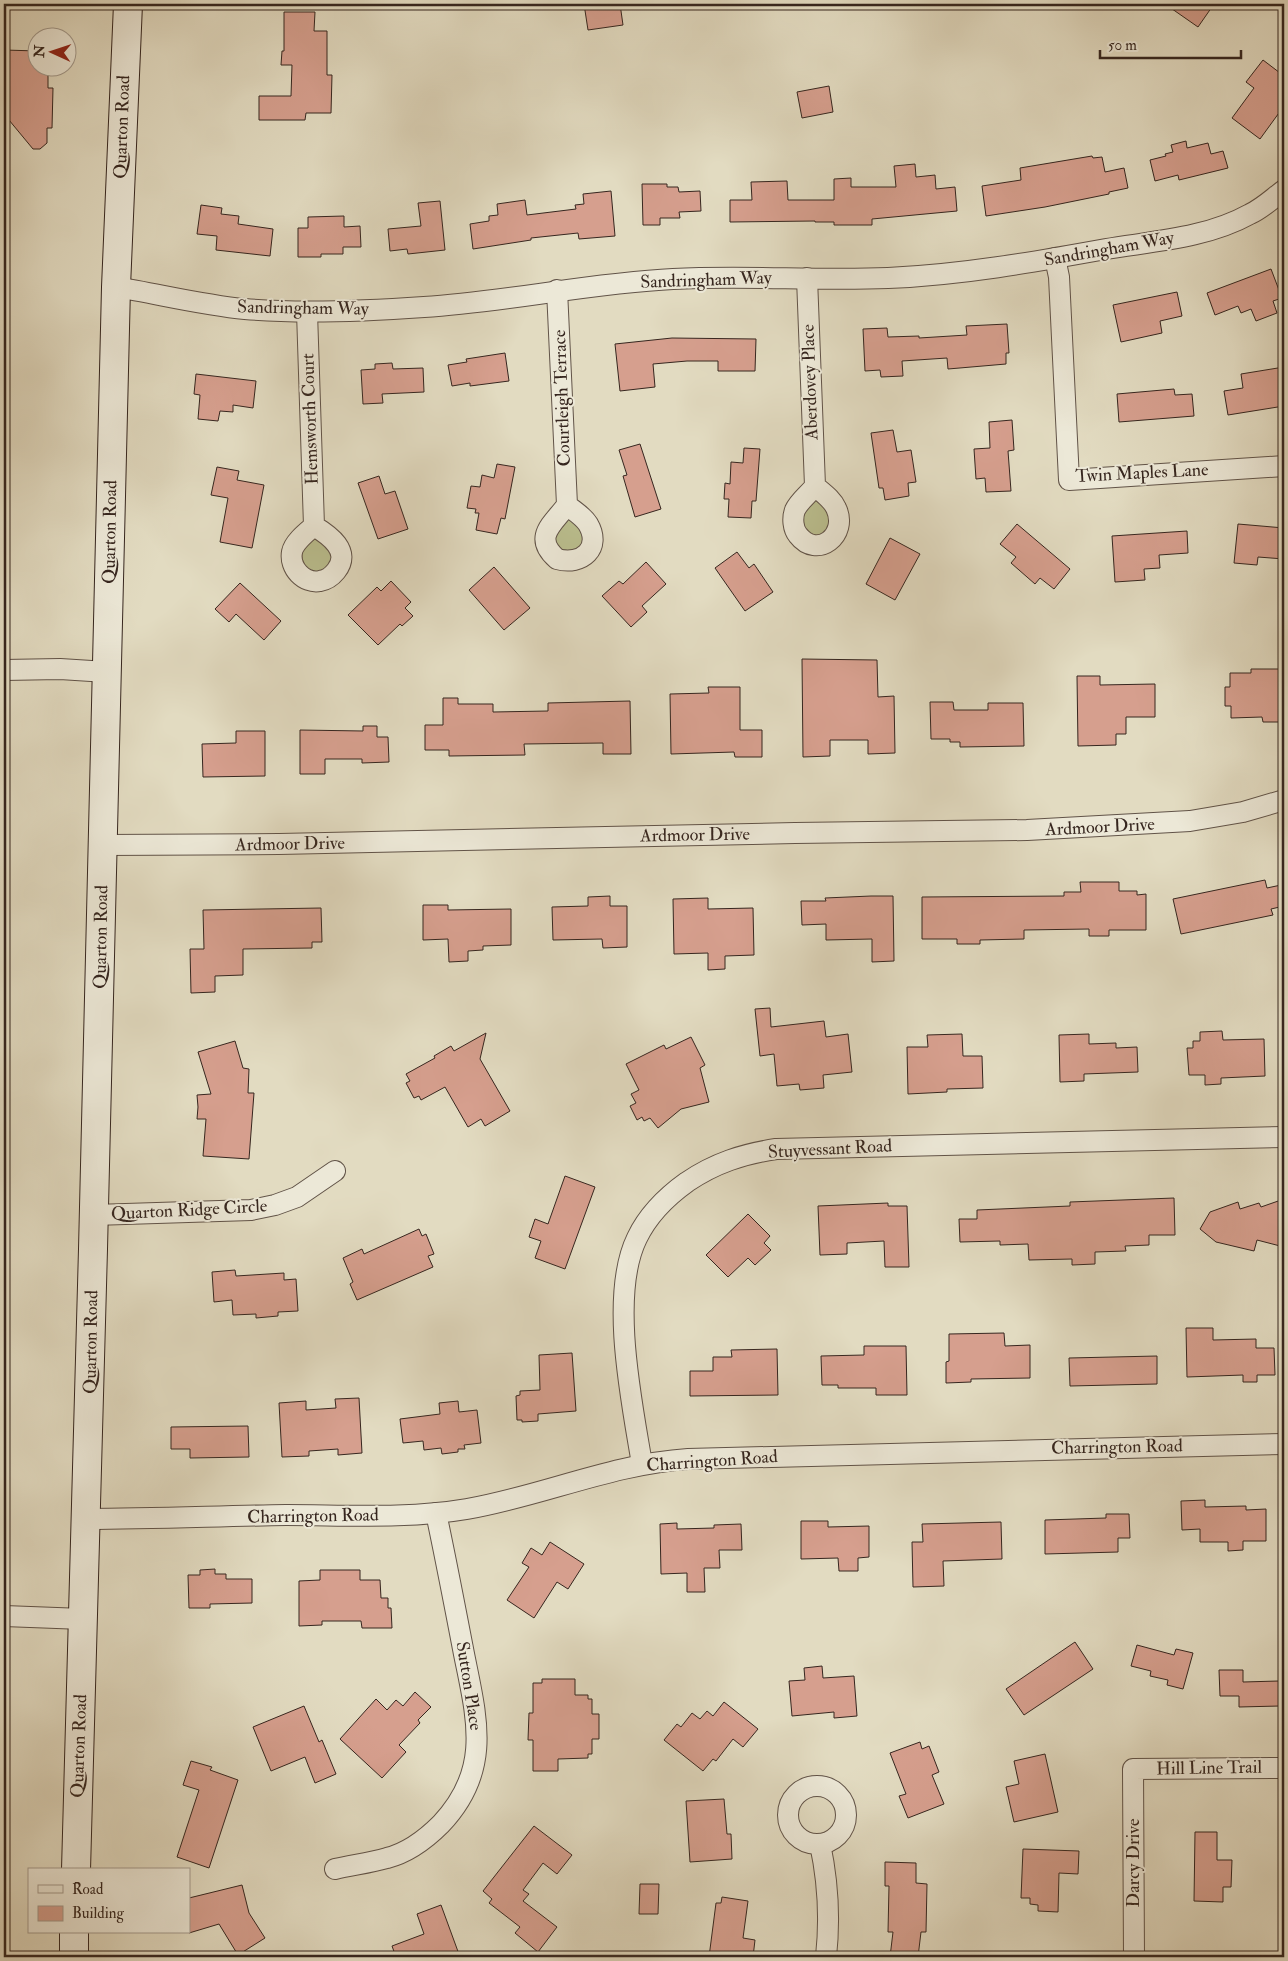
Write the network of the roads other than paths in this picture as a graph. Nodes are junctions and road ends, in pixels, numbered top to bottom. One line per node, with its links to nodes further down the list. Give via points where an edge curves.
1 (128, 4): 5 (street, Quarton Road)
2 (1284, 190): 3 (street, Sandringham Way, via 1253,213 1214,229)
3 (1055, 258): 4 (street, Sandringham Way, via 960,273 886,278); 8 (street, Twin Maples Lane, via 1059,277 1069,480)
4 (807, 278): 6 (street, Sandringham Way, via 672,279); 9 (street, Aberdovey Place)
5 (116, 287): 7 (street, Sandringham Way, via 237,308); 13 (street, Quarton Road)
6 (557, 290): 7 (street, Sandringham Way, via 423,308); 10 (street, Courtleigh Terrace)
7 (307, 312): 11 (street, Hemsworth Court)
8 (1284, 466)
9 (815, 486)
10 (567, 505)
11 (314, 526)
12 (4, 670): 13 (street)
13 (107, 672): 15 (street, Quarton Road)
14 (1284, 800): 15 (street, Ardmoor Drive, via 1243,812 1190,821 1027,830)
15 (103, 845): 18 (street, Quarton Road)
16 (1284, 1137): 20 (street, Stuyvessant Road, via 809,1148 737,1156 706,1171 675,1190 658,1206 636,1240 630,1258 624,1301 625,1331)
17 (334, 1171): 18 (street, Quarton Ridge Circle, via 296,1198 251,1210)
18 (94, 1215): 22 (street, Quarton Road)
19 (1284, 1444): 20 (street, Charrington Road, via 688,1459)
20 (642, 1464): 21 (street, Charrington Road, via 510,1500)
21 (436, 1512): 22 (street, Charrington Road); 29 (street, Sutton Place, via 476,1712 474,1772 448,1817 425,1838 387,1858)
22 (86, 1519): 24 (street, Quarton Road)
23 (4, 1616): 24 (street)
24 (83, 1619): 28 (street, Quarton Road)
25 (1284, 1768): 26 (street, Hill Line Trail)
26 (1133, 1769): 33 (street, Darcy Drive)
27 (820, 1844): 32 (street, via 828,1920)
28 (76, 1868)
29 (335, 1869)
30 (74, 1934): 31 (street)
31 (74, 1957)
32 (826, 1957)
33 (1134, 1957)

